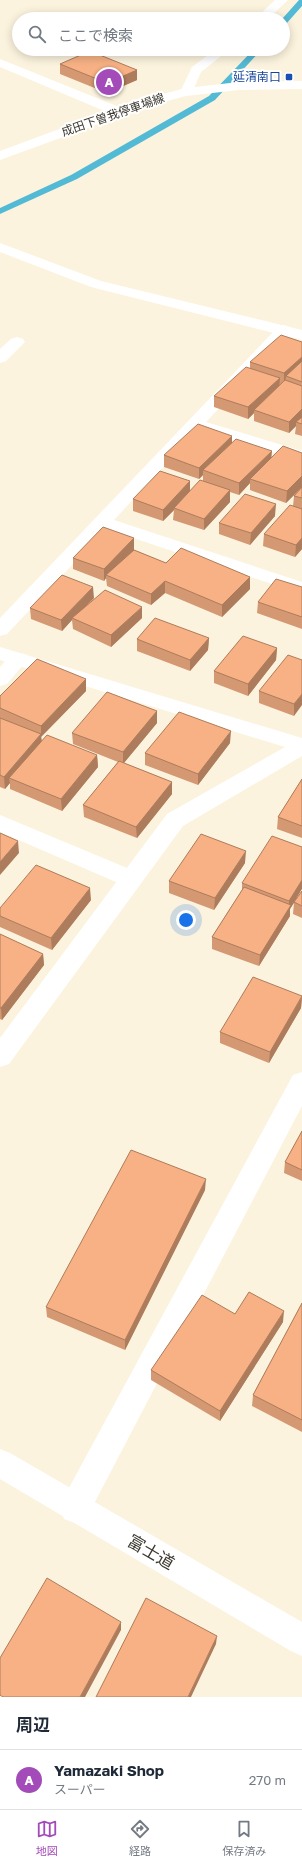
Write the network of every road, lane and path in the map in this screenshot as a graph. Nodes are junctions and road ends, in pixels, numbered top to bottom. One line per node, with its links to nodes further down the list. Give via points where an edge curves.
1 (282, 0): 2 (street)
2 (269, 12)
3 (215, 56): 6 (street, via 196,70)
4 (0, 63): 7 (street)
5 (302, 85): 6 (street, 成田下曽我停車場線, via 239,86)
6 (186, 92): 7 (street, 成田下曽我停車場線)
7 (119, 112): 8 (street, 成田下曽我停車場線)
8 (0, 156)
9 (0, 247): 10 (street, via 96,284)
10 (284, 330): 11 (street); 14 (street)
11 (302, 335)
12 (17, 342): 13 (street)
13 (0, 358)
14 (195, 424): 15 (street); 16 (street)
15 (302, 456)
16 (102, 522): 17 (street); 18 (street)
17 (302, 588)
18 (0, 630)
19 (9, 656): 20 (street); 21 (street)
20 (0, 679)
21 (302, 746): 23 (street, via 174,820)
22 (0, 823): 23 (street)
23 (131, 879): 24 (street)
24 (0, 1057)
25 (302, 1082): 27 (street)
26 (0, 1463): 27 (street, 富士道)
27 (75, 1508): 28 (street, 富士道)
28 (302, 1640)

